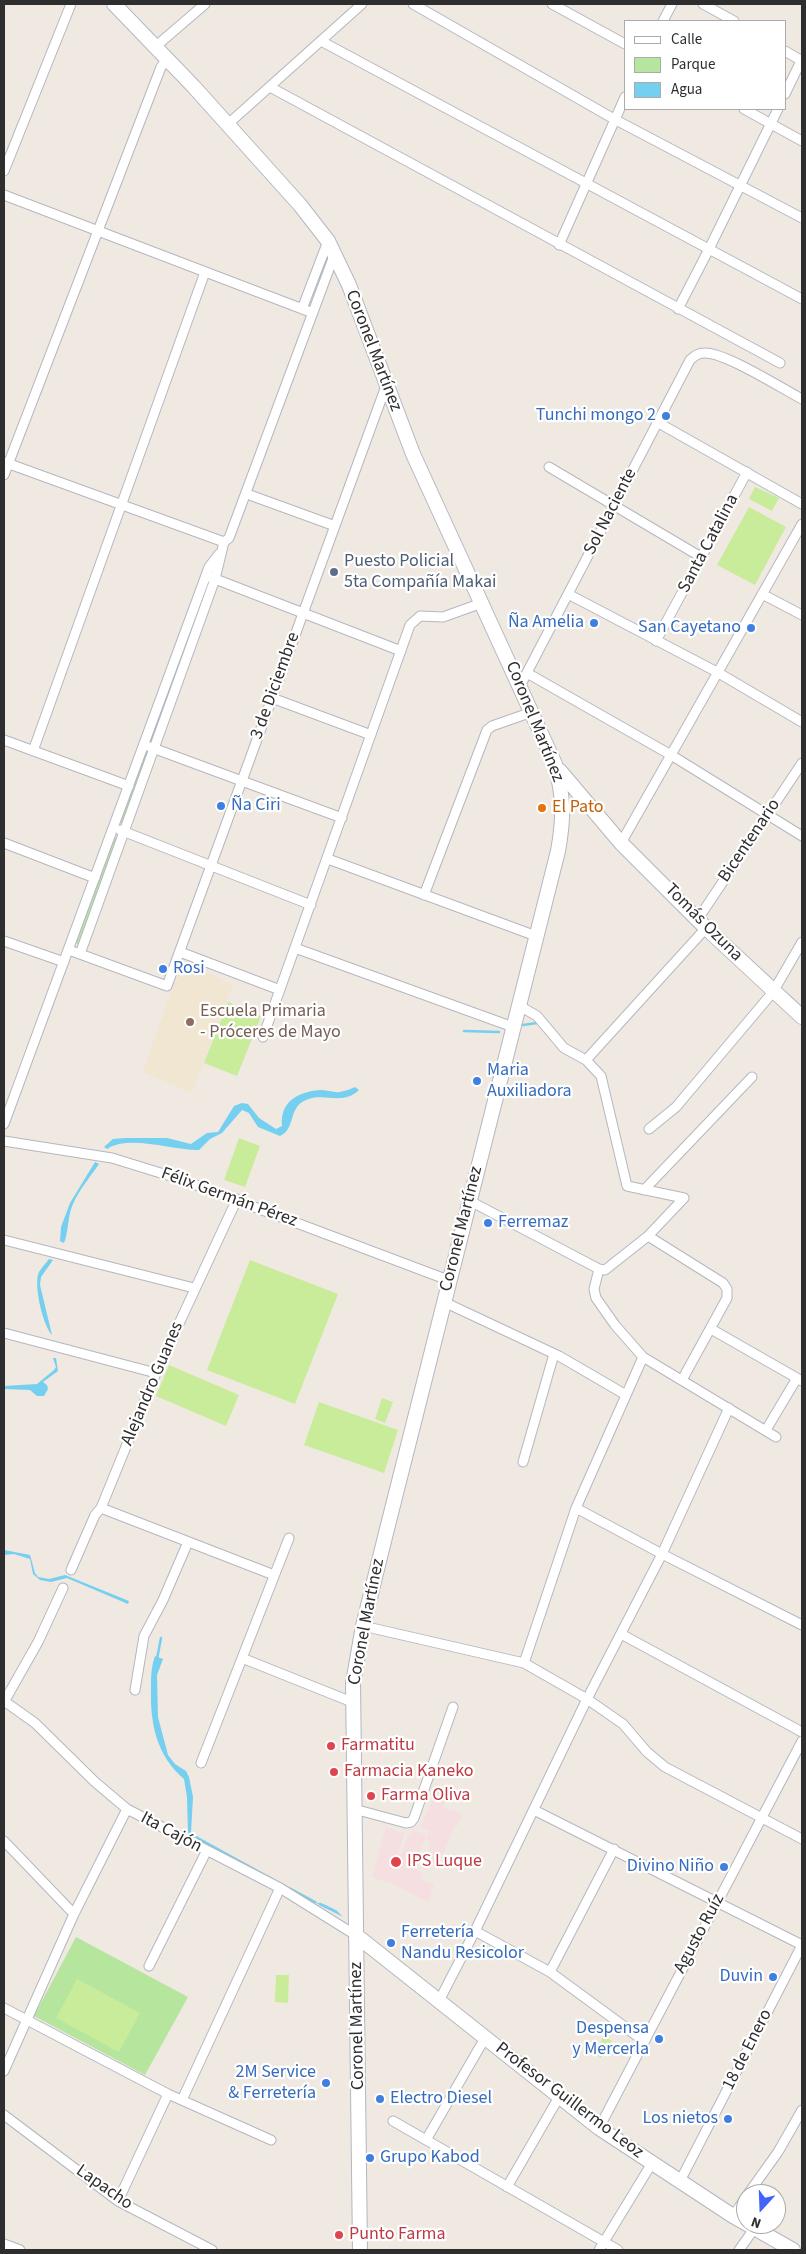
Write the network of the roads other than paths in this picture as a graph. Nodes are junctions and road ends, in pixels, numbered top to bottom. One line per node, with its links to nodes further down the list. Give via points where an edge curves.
1 (71, 4): 26 (street)
2 (114, 4): 13 (main road)
3 (205, 4): 13 (street)
4 (362, 4): 11 (street)
5 (413, 4): 22 (street)
6 (552, 4): 12 (street)
7 (672, 4): 9 (street)
8 (703, 4): 10 (street)
9 (664, 20)
10 (732, 20)
11 (321, 41): 17 (street); 27 (street)
12 (624, 43)
13 (155, 47): 15 (main road)
14 (786, 52): 16 (street)
15 (167, 59): 24 (main road); 31 (street)
16 (802, 60): 18 (street)
17 (270, 87): 24 (street); 33 (street)
18 (786, 92)
19 (624, 99): 22 (street)
20 (746, 110): 23 (street)
21 (777, 110): 23 (street)
22 (614, 118): 27 (street); 28 (street)
23 (770, 123): 25 (street); 28 (street)
24 (228, 124): 32 (main road, Coronel Martínez)
25 (802, 141)
26 (4, 170)
27 (585, 183): 33 (street); 34 (street)
28 (739, 185): 30 (street); 34 (street)
29 (4, 195): 31 (street)
30 (802, 218)
31 (98, 231): 36 (street); 45 (street)
32 (328, 241): 35 (main road, Coronel Martínez); 38 (street)
33 (558, 244): 39 (street)
34 (710, 250): 37 (street); 39 (street)
35 (335, 253): 40 (street); 42 (main road, Coronel Martínez)
36 (205, 272): 38 (street); 51 (street)
37 (802, 299)
38 (302, 309): 40 (street)
39 (678, 310): 41 (street)
40 (313, 313): 49 (street)
41 (780, 363)
42 (386, 386): 54 (street, 3 de Diciembre); 60 (main road, Coronel Martínez, via 413,454)
43 (802, 399): 44 (street, Sol Naciente, via 724,357 703,353 690,360)
44 (657, 422): 47 (street); 52 (street, Sol Naciente)
45 (6, 463): 48 (street); 51 (street)
46 (549, 467): 52 (street)
47 (747, 472): 50 (street); 56 (street, Santa Catalina)
48 (4, 475)
49 (246, 494): 54 (street); 55 (street, via 229,538)
50 (802, 504)
51 (122, 505): 55 (street); 75 (street)
52 (614, 506): 56 (street); 58 (street, Sol Naciente)
53 (802, 524): 59 (street)
54 (335, 526): 61 (street, 3 de Diciembre)
55 (222, 547): 57 (street)
56 (701, 557): 63 (street, Santa Catalina)
57 (211, 577): 61 (street); 73 (street); 74 (street)
58 (568, 594): 63 (street); 66 (street, Sol Naciente)
59 (762, 594): 62 (street); 65 (street)
60 (482, 603): 64 (street, via 444,617 418,618 410,625); 67 (main road, Coronel Martínez)
61 (303, 613): 64 (street); 68 (street, 3 de Diciembre)
62 (802, 615)
63 (656, 641): 65 (street)
64 (401, 651): 71 (street)
65 (717, 672): 70 (street); 76 (street)
66 (527, 673): 67 (street, Sol Naciente); 76 (street)
67 (520, 686): 69 (main road, Coronel Martínez)
68 (272, 698): 71 (street); 79 (street, 3 de Diciembre)
69 (532, 712): 78 (main road, Coronel Martínez); 93 (street, via 487,730)
70 (802, 722)
71 (371, 735): 83 (street)
72 (4, 740): 75 (street)
73 (144, 745): 74 (street); 80 (street)
74 (154, 748): 79 (street); 86 (street)
75 (33, 751): 80 (street)
76 (671, 755): 82 (street); 89 (street)
77 (802, 763): 82 (street, Bicentenario)
78 (555, 764): 81 (main road, Coronel Martínez); 84 (main road, Tomás Ozuna)
79 (242, 781): 83 (street); 91 (street, 3 de Diciembre)
80 (129, 786): 85 (street)
81 (563, 796): 84 (main road, Tomás Ozuna); 96 (main road, Coronel Martínez, via 558,851)
82 (768, 814): 87 (street); 95 (street, Bicentenario)
83 (342, 818): 90 (street)
84 (606, 827): 89 (main road, Tomás Ozuna)
85 (114, 828): 86 (street); 92 (street)
86 (124, 832): 91 (street); 102 (street)
87 (802, 836)
88 (4, 843): 92 (street)
89 (621, 843): 95 (main road, Tomás Ozuna)
90 (328, 859): 93 (street); 94 (street)
91 (211, 866): 94 (street); 101 (street, 3 de Diciembre)
92 (95, 878): 100 (street)
93 (424, 895): 96 (street)
94 (311, 905): 99 (street)
95 (702, 923): 105 (main road, Tomás Ozuna); 110 (street, Bicentenario)
96 (536, 936): 106 (main road, Coronel Martínez)
97 (4, 941): 103 (street)
98 (802, 942): 105 (street)
99 (295, 948): 104 (street); 108 (street)
100 (69, 950): 102 (street); 103 (street)
101 (180, 952): 102 (street, 3 de Diciembre, via 167,986); 104 (street)
102 (80, 954)
103 (64, 962): 112 (street)
104 (280, 990): 109 (street)
105 (773, 992): 107 (main road, Tomás Ozuna); 113 (street, via 676,1107)
106 (518, 1005): 108 (main road, Coronel Martínez); 110 (street, via 537,1016 564,1048)
107 (802, 1017)
108 (513, 1027): 117 (main road, Coronel Martínez)
109 (263, 1037)
110 (586, 1060): 115 (street, via 601,1076 626,1183 630,1188)
111 (752, 1077): 115 (street)
112 (4, 1124)
113 (650, 1129)
114 (4, 1141): 116 (street, Félix Germán Pérez, via 112,1158)
115 (644, 1190): 118 (street, via 684,1198)
116 (237, 1199): 121 (street, Félix Germán Pérez); 122 (street, Alejandro Guanes)
117 (470, 1201): 120 (street); 121 (main road, Coronel Martínez)
118 (648, 1236): 120 (street, via 605,1270); 124 (street, via 723,1283 727,1298)
119 (4, 1240): 122 (street)
120 (599, 1269): 127 (street, via 594,1289 596,1298)
121 (448, 1280): 123 (main road, Coronel Martínez)
122 (194, 1288): 128 (street, Alejandro Guanes)
123 (444, 1302): 126 (street); 145 (main road, Coronel Martínez)
124 (711, 1329): 129 (street); 130 (street)
125 (4, 1334): 128 (street)
126 (554, 1354): 131 (street); 135 (street)
127 (643, 1358): 130 (street); 131 (street)
128 (156, 1373): 136 (street, Alejandro Guanes)
129 (799, 1379): 133 (street)
130 (682, 1380): 132 (street)
131 (626, 1395): 137 (street)
132 (729, 1408): 133 (street); 140 (street)
133 (766, 1430): 134 (street)
134 (776, 1437)
135 (523, 1462)
136 (101, 1508): 139 (street); 141 (street, Alejandro Guanes)
137 (576, 1508): 140 (street); 148 (street)
138 (288, 1538): 142 (street)
139 (188, 1542): 142 (street); 149 (street, via 144,1636)
140 (662, 1554): 144 (street); 146 (street)
141 (71, 1570)
142 (274, 1576): 147 (street)
143 (63, 1588): 151 (street, via 38,1642)
144 (802, 1625)
145 (363, 1626): 148 (street); 152 (main road, Coronel Martínez)
146 (621, 1634): 150 (street); 154 (street)
147 (242, 1658): 152 (street); 156 (street)
148 (524, 1663): 150 (street)
149 (134, 1690)
150 (588, 1699): 159 (street); 160 (street, via 623,1724 665,1767)
151 (4, 1702): 158 (street, Ita Cajón, via 34,1723)
152 (352, 1702): 157 (main road, Coronel Martínez)
153 (453, 1707): 157 (street, via 411,1822)
154 (802, 1732)
155 (802, 1741): 160 (street, Agusto Ruíz)
156 (201, 1763)
157 (354, 1808): 168 (main road, Coronel Martínez)
158 (127, 1809): 164 (street, Ita Cajón); 167 (street)
159 (534, 1810): 163 (street); 169 (street)
160 (762, 1818): 161 (street); 166 (street, Agusto Ruíz)
161 (802, 1839)
162 (4, 1841): 167 (street)
163 (614, 1849): 166 (street); 172 (street)
164 (206, 1852): 165 (street, Ita Cajón); 171 (street)
165 (280, 1888): 168 (street, Ita Cajón); 181 (street)
166 (717, 1903): 170 (street); 177 (street, Agusto Ruíz)
167 (74, 1914): 175 (street)
168 (357, 1928): 173 (main road, Profesor Guillermo Leoz); 202 (main road, Coronel Martínez)
169 (475, 1931): 172 (street); 173 (street)
170 (802, 1945): 189 (street, 18 de Enero)
171 (149, 1966)
172 (550, 1972): 177 (street)
173 (438, 2001): 176 (main road, Profesor Guillermo Leoz)
174 (4, 2008): 175 (street)
175 (26, 2019): 178 (street); 179 (street)
176 (485, 2038): 180 (main road, Profesor Guillermo Leoz); 187 (street)
177 (644, 2041): 185 (street, Agusto Ruíz)
178 (4, 2071)
179 (168, 2094): 181 (street); 192 (street)
180 (559, 2097): 185 (main road, Profesor Guillermo Leoz); 191 (street)
181 (182, 2100): 186 (street)
182 (802, 2110): 190 (street)
183 (4, 2115): 192 (street, Lapacho)
184 (393, 2121): 187 (street)
185 (599, 2128): 188 (main road, Profesor Guillermo Leoz)
186 (271, 2140)
187 (426, 2140): 191 (street)
188 (652, 2163): 189 (main road, Profesor Guillermo Leoz); 198 (street)
189 (680, 2181): 194 (main road, Profesor Guillermo Leoz)
190 (755, 2184)
191 (507, 2187): 198 (street)
192 (118, 2201): 201 (street, Lapacho)
193 (736, 2212): 194 (street)
194 (733, 2216): 195 (main road, Profesor Guillermo Leoz)
195 (736, 2218)
196 (750, 2234): 205 (street)
197 (763, 2234): 206 (main road, Profesor Guillermo Leoz)
198 (605, 2242): 203 (street); 204 (street)
199 (4, 2244): 200 (street)
200 (20, 2250)
201 (212, 2250)
202 (360, 2250)
203 (599, 2250)
204 (618, 2250)
205 (739, 2250)
206 (792, 2250)

